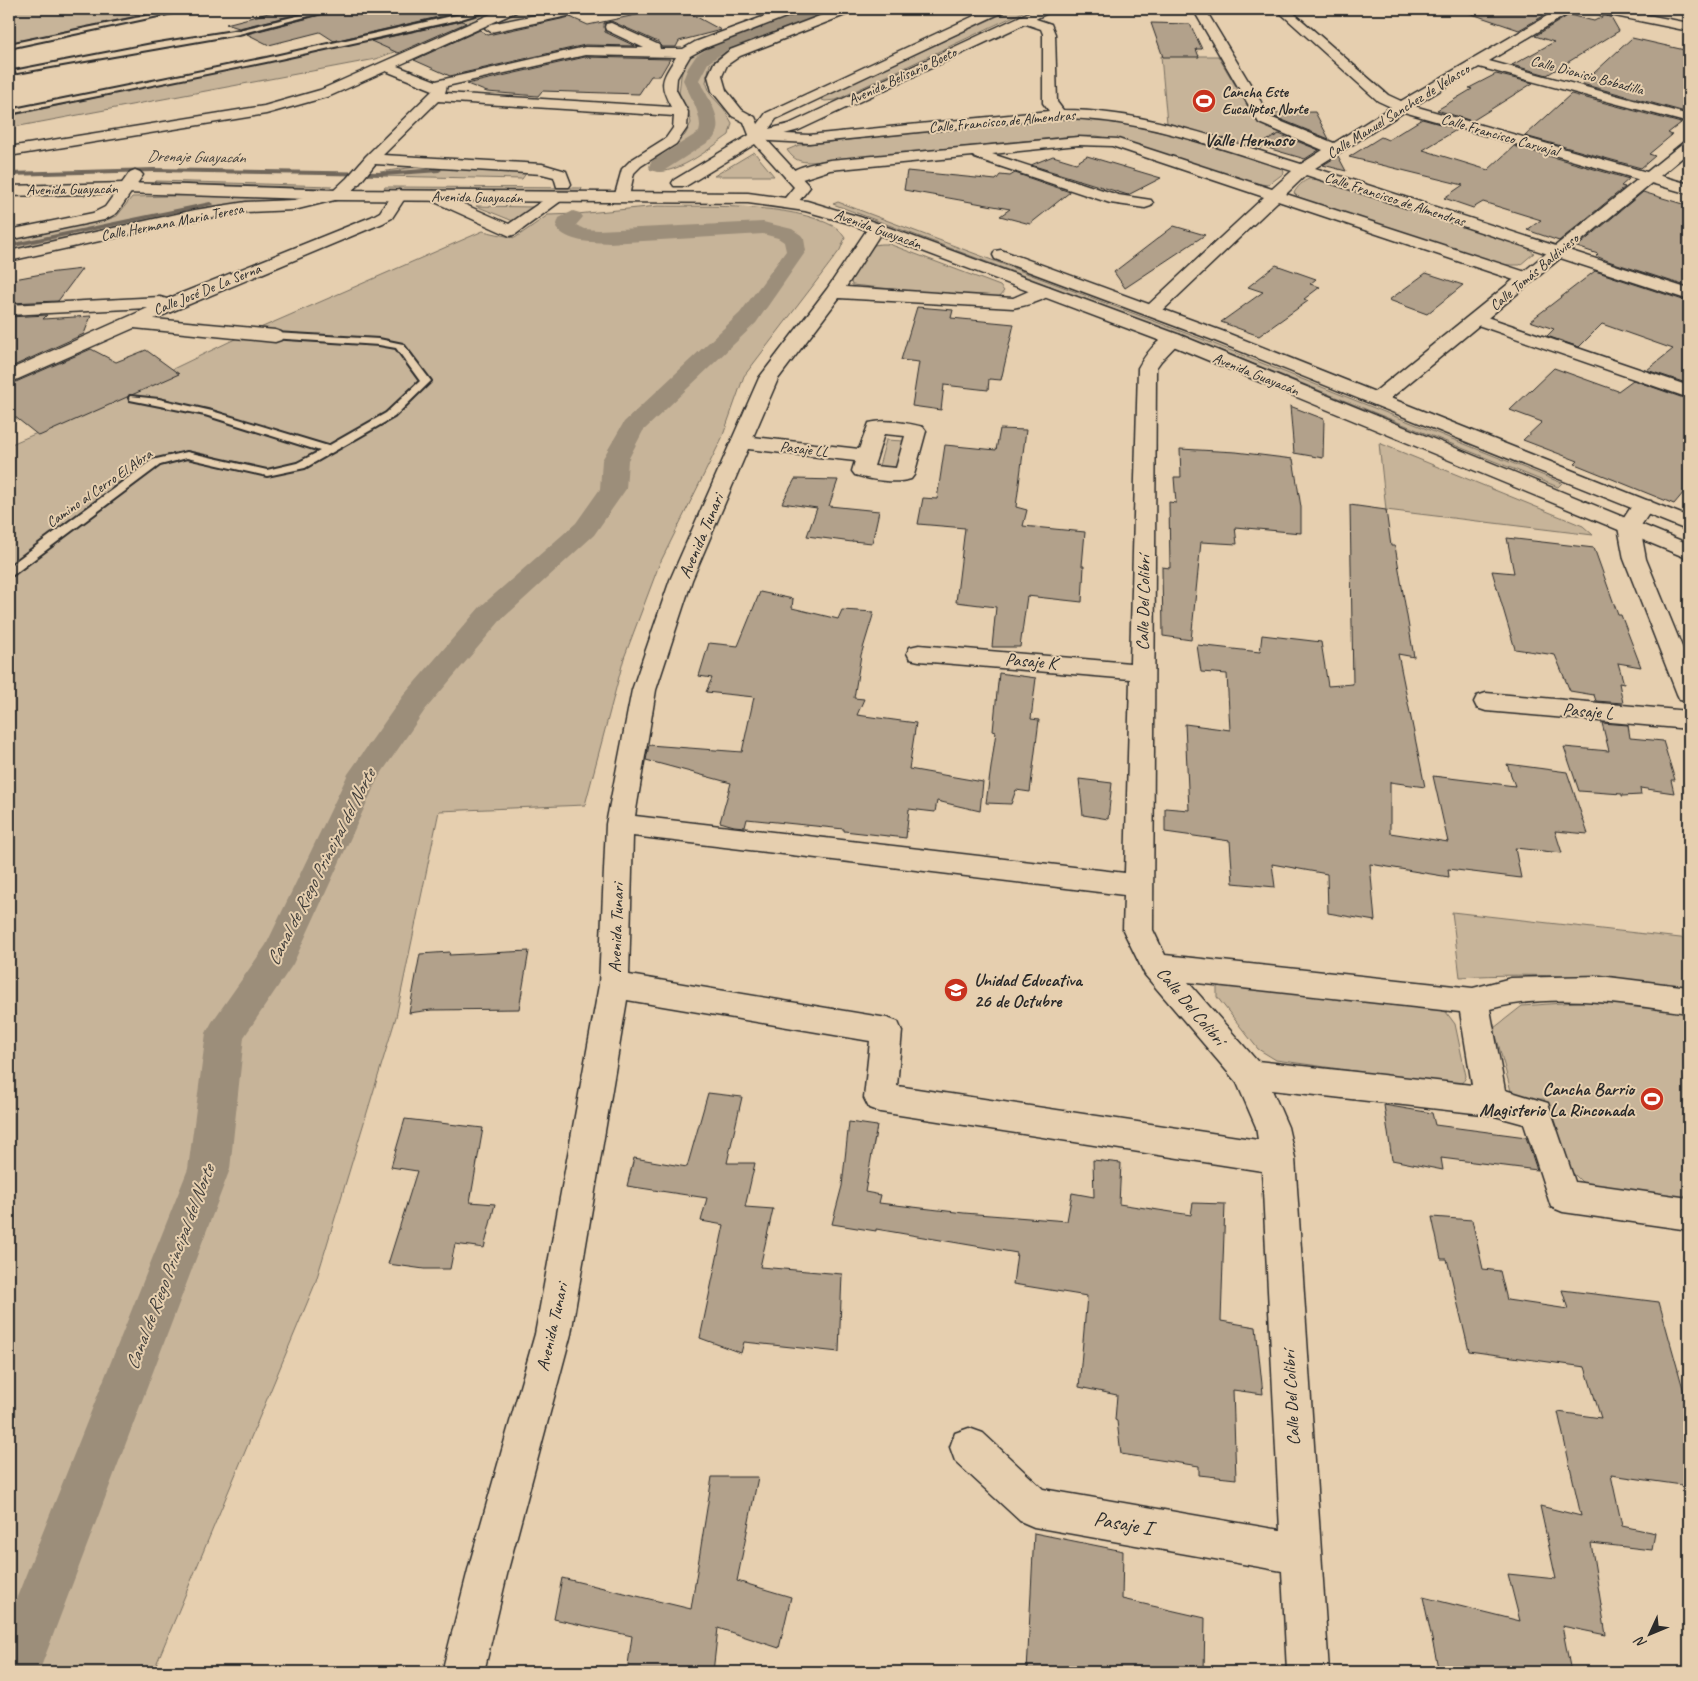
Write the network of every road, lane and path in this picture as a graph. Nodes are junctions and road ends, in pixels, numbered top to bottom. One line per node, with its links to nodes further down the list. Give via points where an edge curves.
1 (188, 9): 19 (lane)
2 (332, 9): 24 (lane, via 239,32)
3 (490, 9): 27 (lane, via 266,60)
4 (520, 9): 13 (street)
5 (582, 9): 18 (street)
6 (849, 9): 31 (street, via 735,53 721,63 715,76 719,91 737,113 750,120)
7 (999, 9): 31 (street, Avenida Belisario Boeto, via 771,116)
8 (1046, 9): 15 (street, Avenida Belisario Boeto)
9 (1199, 9): 33 (street, via 1264,120)
10 (1282, 9): 26 (street, Calle Francisco Carvajal, via 1383,98)
11 (1567, 9): 22 (street, Calle Manuel Sanchez de Velasco)
12 (1600, 9): 16 (street)
13 (509, 10): 18 (street)
14 (783, 10): 21 (street)
15 (1024, 19): 29 (street, via 1046,27 1049,34 1050,103); 31 (street, Avenida Belisario Boeto, via 794,127)
16 (1689, 27)
17 (611, 28): 20 (street)
18 (450, 37): 23 (street)
19 (9, 46)
20 (664, 53): 21 (street); 25 (street, via 576,52)
21 (685, 53): 28 (street, via 670,78 669,90)
22 (1477, 62): 26 (street, Calle Manuel Sanchez de Velasco); 30 (street, Calle Dionisio Bobadilla)
23 (386, 66): 25 (street); 34 (street, via 325,93 266,110)
24 (17, 71)
25 (435, 91): 28 (street); 36 (street)
26 (1402, 107): 33 (street, Calle Manuel Sanchez de Velasco); 38 (street, Calle Francisco Carvajal)
27 (9, 112)
28 (680, 112): 49 (street, via 680,128 672,141 627,172)
29 (1059, 114): 31 (street, Calle Francisco de Almendras, via 809,138); 37 (street, Calle Francisco de Almendras, via 1090,114 1146,123)
30 (1689, 119)
31 (756, 137): 42 (street); 43 (street, Avenida Belisario Boeto)
32 (1689, 145): 38 (street, Calle Tomás Baldivieso)
33 (1335, 149): 37 (street, Calle Manuel Sanchez de Velasco)
34 (9, 151)
35 (969, 152): 42 (street, Calle Francisco de Almendras, via 830,165 812,169); 53 (street, Calle Francisco de Almendras, via 1078,141 1113,142); 55 (street, via 1116,200)
36 (372, 159): 41 (street); 47 (street, via 542,169 561,174)
37 (1303, 169): 53 (street, Calle Manuel Sanchez de Velasco); 59 (street, Calle Francisco de Almendras)
38 (1648, 178): 45 (street, Calle Francisco Carvajal); 59 (street, Calle Tomás Baldivieso)
39 (9, 180): 40 (street, Avenida Guayacán)
40 (130, 181): 41 (street, Avenida Guayacán); 46 (street, Avenida Guayacán); 50 (street, Avenida Guayacán); 57 (street, Calle Hermana Maria Teresa, via 111,210 98,217)
41 (353, 181): 47 (street, Avenida Guayacán); 50 (street)
42 (791, 182): 48 (street, Avenida Guayacán); 54 (street)
43 (680, 183): 44 (street, Avenida Guayacán); 49 (street, Avenida Guayacán)
44 (755, 183)
45 (1689, 189)
46 (9, 191)
47 (560, 191): 49 (street, Avenida Guayacán); 52 (street, Avenida Guayacán); 52 (street, via 510,231)
48 (820, 191)
49 (623, 192): 54 (street, Avenida Guayacán)
50 (337, 194): 51 (street, Avenida Guayacán); 60 (street, Calle Hermana Maria Teresa, via 294,205 246,207 195,215)
51 (399, 196): 52 (street, Avenida Guayacán); 65 (street, Calle José De La Serna, via 386,215 377,220)
52 (434, 196)
53 (1275, 196): 61 (street, Calle Francisco de Almendras); 67 (street, Calle Manuel Sanchez de Velasco)
54 (789, 203): 56 (street, Avenida Guayacán, via 840,215)
55 (1145, 203)
56 (876, 228): 62 (street, Avenida Guayacán); 63 (street, Avenida Tunari)
57 (9, 235)
58 (986, 250): 67 (street, Avenida Guayacán)
59 (1559, 251): 61 (street, Calle Tomás Baldivieso); 64 (street, Calle Francisco de Almendras)
60 (9, 256)
61 (1526, 278): 68 (street, Calle Tomás Baldivieso)
62 (1044, 291): 63 (street, via 1013,303); 71 (street, Avenida Guayacán)
63 (834, 292): 76 (street, Avenida Tunari, via 769,378)
64 (1689, 295)
65 (178, 301): 66 (street); 69 (street, Calle José De La Serna)
66 (9, 310)
67 (1153, 310): 75 (street, Avenida Guayacán)
68 (1478, 319): 73 (street); 75 (street, Calle Tomás Baldivieso)
69 (130, 322): 70 (street); 72 (street, Calle José De La Serna)
70 (275, 336): 77 (lane, Camino al Cerro El Abra, via 399,346 426,381 390,415)
71 (1173, 339): 81 (street, Avenida Guayacán); 85 (street, Calle Del Colibrí, via 1146,368)
72 (9, 377)
73 (1689, 392)
74 (134, 398): 77 (lane, via 170,403 257,426)
75 (1379, 398): 79 (street, Avenida Guayacán)
76 (742, 442): 78 (street, Pasaje LL); 89 (street, Avenida Tunari, via 681,580 644,690)
77 (329, 450): 83 (lane, Camino al Cerro El Abra, via 301,466 267,473 187,455 156,462)
78 (866, 456)
79 (1643, 506): 80 (street, Avenida Guayacán); 81 (street)
80 (1689, 525)
81 (1629, 527): 82 (street, Avenida Guayacán); 86 (street, via 1635,559)
82 (1689, 552)
83 (9, 572)
84 (919, 653): 85 (street, Pasaje K)
85 (1142, 672): 90 (street, Calle Del Colibrí)
86 (1689, 694)
87 (1486, 702): 88 (street, Pasaje L)
88 (1689, 720)
89 (620, 824): 90 (street); 92 (street, Avenida Tunari)
90 (1138, 886): 91 (street, Calle Del Colibrí, via 1138,930)
91 (1156, 966): 94 (street); 95 (street, Calle Del Colibrí)
92 (614, 985): 97 (street, via 887,1031 880,1098); 101 (street, Avenida Tunari, via 553,1334)
93 (1689, 1000): 94 (street, via 1600,988 1510,992)
94 (1473, 1001): 96 (street)
95 (1249, 1074): 96 (street); 97 (street, Calle Del Colibrí, via 1272,1127)
96 (1490, 1101): 98 (street, via 1536,1113 1563,1196)
97 (1278, 1158): 100 (street, Calle Del Colibrí)
98 (1689, 1214)
99 (968, 1447): 100 (street, Pasaje I, via 1034,1507)
100 (1300, 1554): 102 (street, Calle Del Colibrí)
101 (463, 1672)
102 (1308, 1672)

